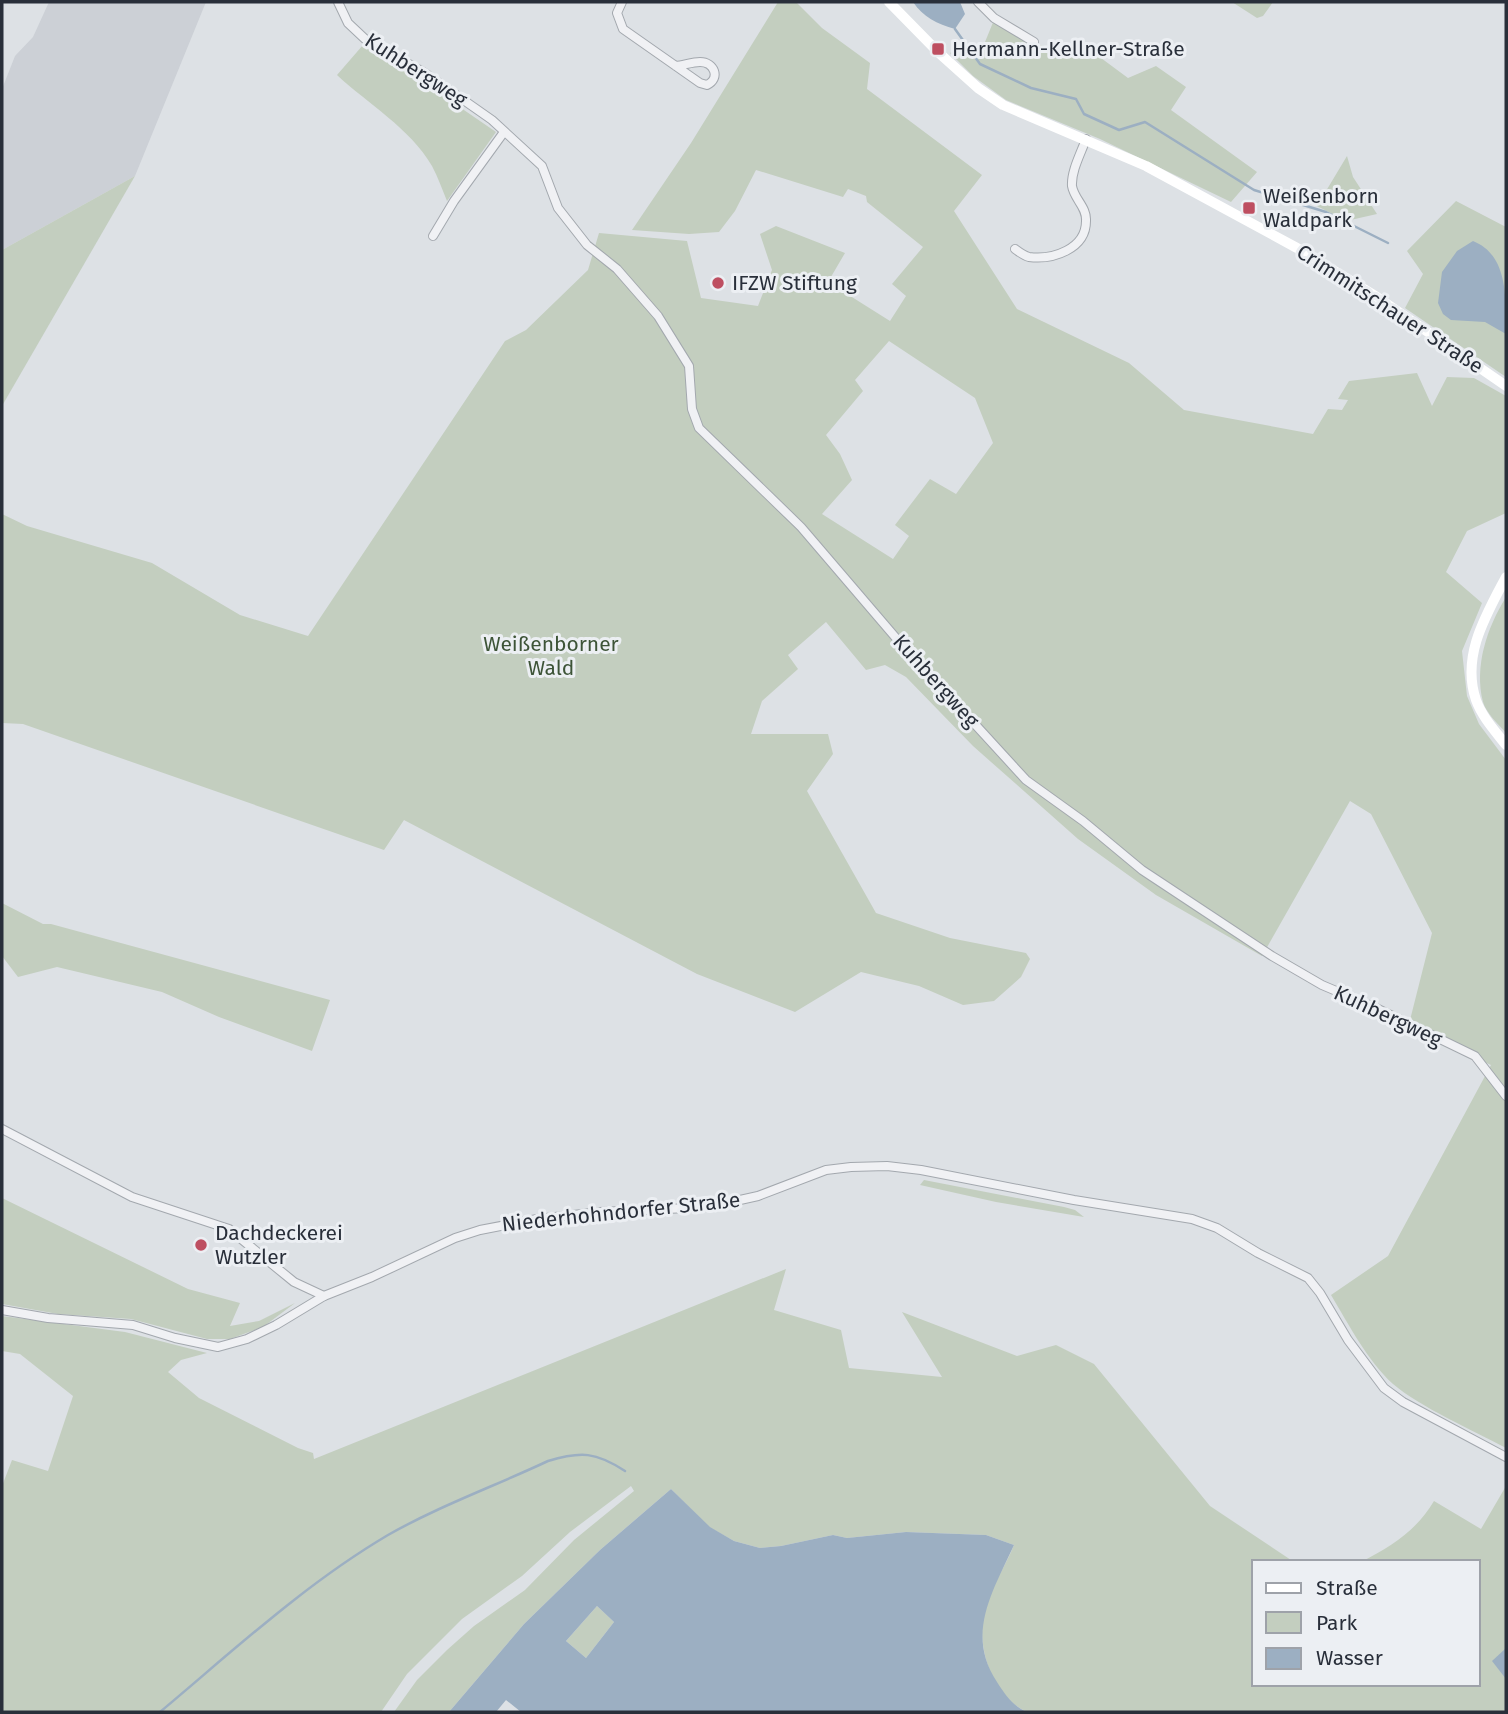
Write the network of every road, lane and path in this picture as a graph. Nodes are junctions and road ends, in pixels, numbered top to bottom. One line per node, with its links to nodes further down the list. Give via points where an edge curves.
1 (338, 2): 7 (street, Kuhbergweg, via 348,23 365,39 425,73)
2 (622, 2): 6 (street, via 617,13 623,29)
3 (889, 2): 8 (main road, Crimmitschauer Straße, via 978,88 1003,105)
4 (978, 2): 5 (street, via 994,18)
5 (1034, 42)
6 (676, 66)
7 (504, 132): 9 (street); 14 (street, Kuhbergweg, via 541,166 558,208 587,245 617,269 658,316 689,366 692,409 699,428 801,527 1026,780 1142,870 1272,956 1322,985 1475,1056)
8 (1086, 139): 10 (street, via 1072,184 1085,210 1083,233 1069,251 1058,255 1028,257); 11 (main road, Crimmitschauer Straße, via 1146,166 1329,266)
9 (433, 236)
10 (1015, 249)
11 (1506, 386)
12 (1506, 577): 13 (main road, via 1475,641 1472,663 1476,702)
13 (1506, 746)
14 (1506, 1096)
15 (2, 1129): 16 (street, via 132,1197 229,1229 294,1282)
16 (324, 1296): 17 (street, Niederhohndorfer Straße, via 247,1339 218,1347 133,1325); 18 (street, Niederhohndorfer Straße, via 455,1238 503,1225 732,1202 838,1168 921,1170 1192,1219 1217,1228 1308,1278 1360,1358 1392,1395)
17 (2, 1310)
18 (1506, 1457)

